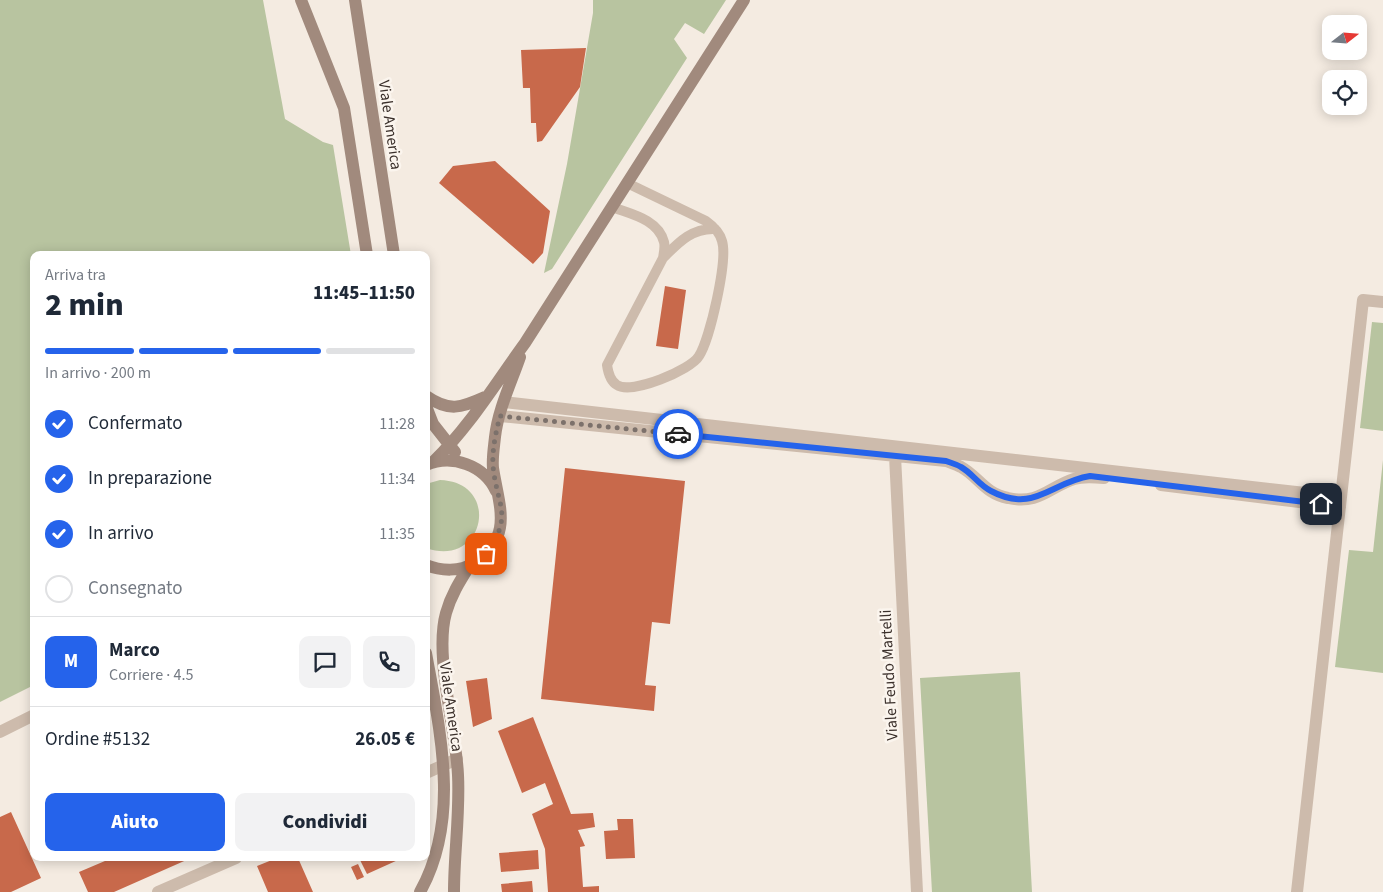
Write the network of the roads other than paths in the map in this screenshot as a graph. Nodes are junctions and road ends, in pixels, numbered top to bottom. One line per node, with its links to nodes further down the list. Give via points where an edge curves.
1 (301, 0): 7 (main road, via 344,108)
2 (355, 0): 8 (main road, Viale America)
3 (744, 0): 4 (main road)
4 (627, 183): 5 (main road); 6 (lane)
5 (612, 207): 9 (lane, via 646,220 656,228 664,242); 11 (main road)
6 (715, 228): 9 (lane, via 704,228 687,235); 9 (lane, via 722,241 724,255 717,295 699,357 671,376 629,388 617,386 606,365)
7 (366, 251)
8 (393, 251)
9 (663, 258)
10 (1383, 302): 22 (street, via 1363,300)
11 (525, 343): 12 (main road); 14 (main road)
12 (485, 397): 13 (main road, via 466,406 448,408); 17 (main road)
13 (430, 398)
14 (504, 402): 16 (main road); 22 (street)
15 (430, 416): 17 (main road)
16 (500, 416): 18 (street); 21 (main road, via 493,466)
17 (450, 446): 19 (main road); 20 (main road)
18 (895, 456): 22 (street, via 946,461 962,467 990,491 1008,498 1027,500 1074,479 1090,476); 35 (street, Viale Feudo Martelli)
19 (430, 463): 20 (main road, via 450,460)
20 (466, 463): 21 (main road, via 481,471 493,484)
21 (500, 499): 23 (main road, via 502,519 497,538 486,554)
22 (1341, 502): 36 (street)
23 (470, 565): 24 (main road, via 453,570); 28 (main road, Viale America, via 454,592 446,614 443,638)
24 (430, 567)
25 (430, 680): 29 (main road, Viale America)
26 (30, 717): 27 (street)
27 (0, 732)
28 (457, 759): 29 (street, Viale America); 34 (main road, Viale America)
29 (443, 766): 30 (street); 33 (main road, Viale America, via 444,814 438,847 430,874)
30 (430, 771)
31 (229, 861): 32 (street)
32 (158, 892)
33 (420, 892)
34 (454, 892)
35 (917, 892)
36 (1296, 892)

